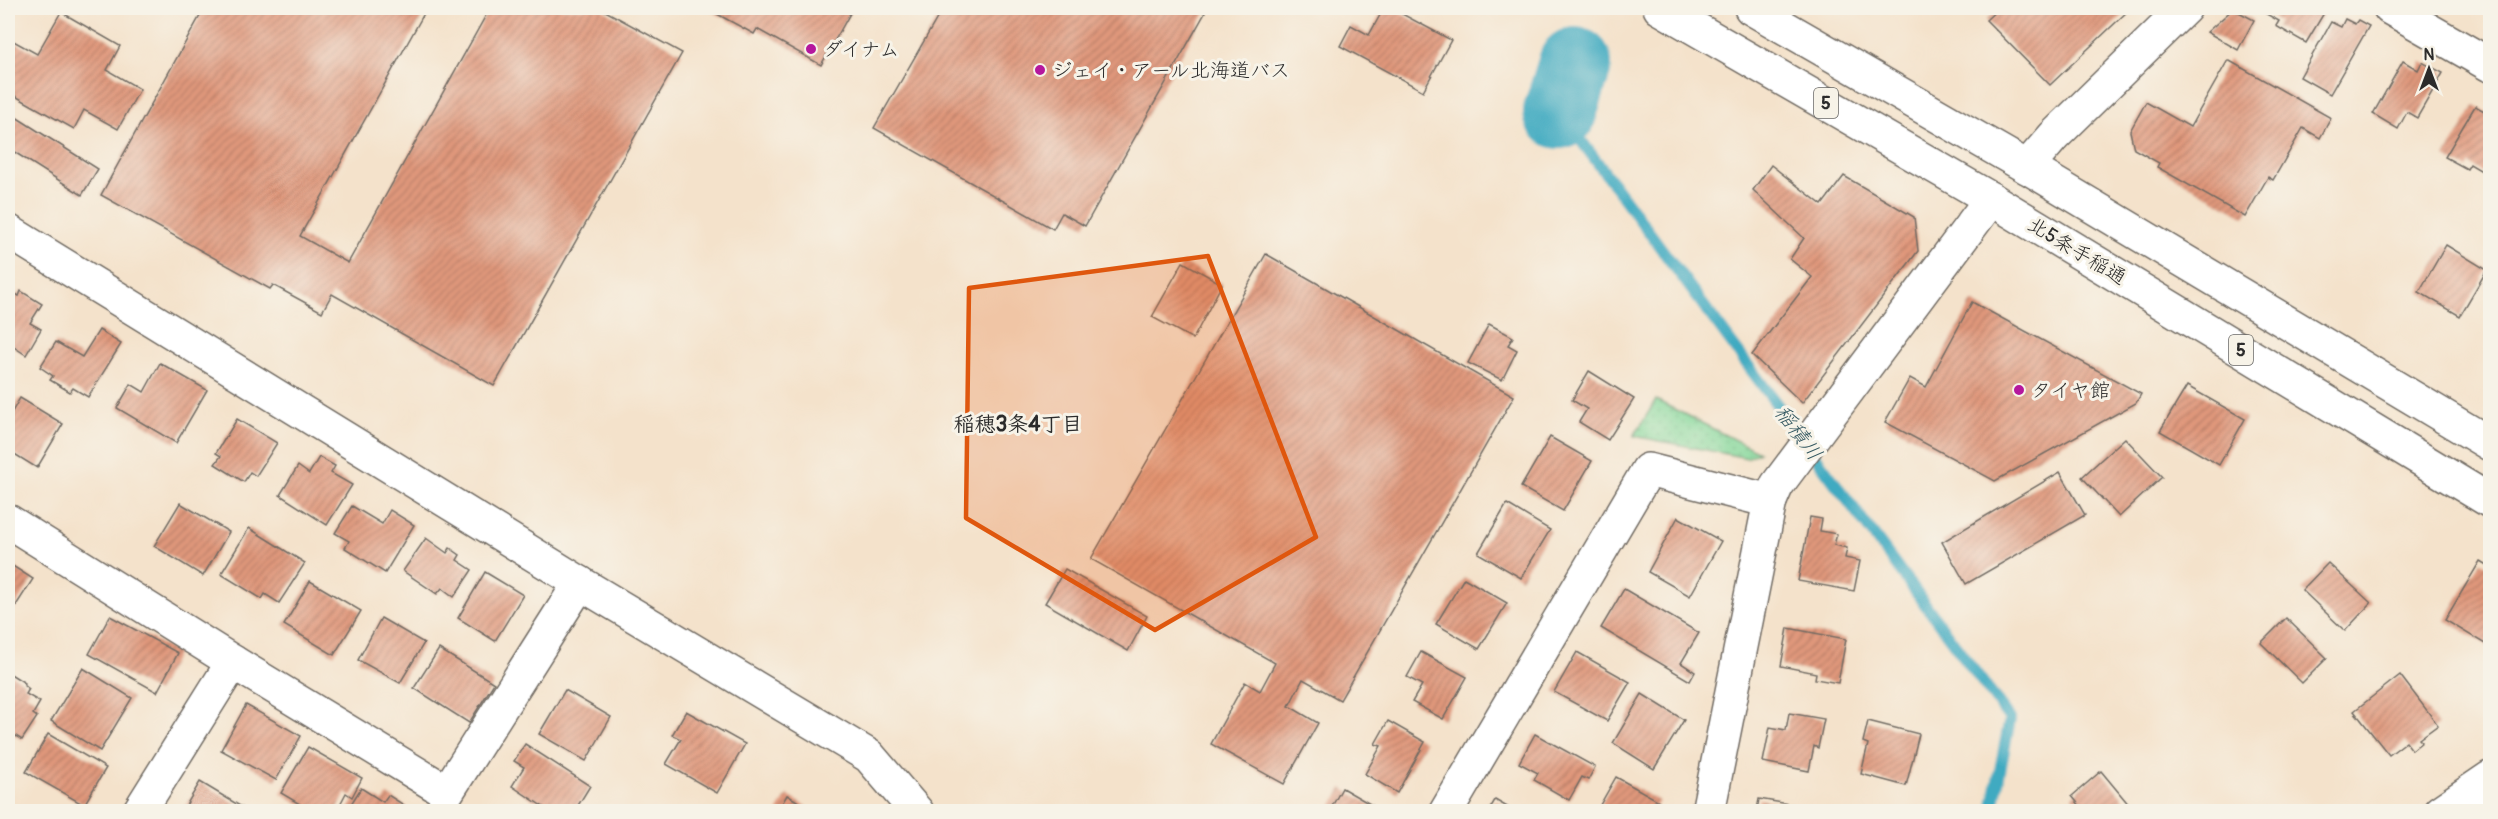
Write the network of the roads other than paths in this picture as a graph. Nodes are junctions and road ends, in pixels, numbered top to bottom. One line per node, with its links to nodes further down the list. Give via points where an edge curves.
1 (1660, 8): 7 (main road, 北5条手稲通 / 5)
2 (1751, 8): 6 (main road, 5)
3 (2185, 8): 6 (main road)
4 (2390, 8): 5 (main road)
5 (2483, 53)
6 (2027, 167): 9 (main road, 5)
7 (1991, 199): 10 (main road); 11 (main road, 北5条手稲通 / 5)
8 (8, 231): 13 (main road)
9 (2490, 444)
10 (1773, 493): 18 (main road, via 1648,471); 19 (main road)
11 (2490, 501)
12 (8, 521): 14 (main road)
13 (580, 583): 14 (main road, via 447,792); 17 (main road, via 869,756)
14 (232, 662): 16 (main road)
15 (2490, 778): 20 (main road)
16 (139, 812)
17 (917, 812)
18 (1446, 812)
19 (1708, 812)
20 (2440, 812)

